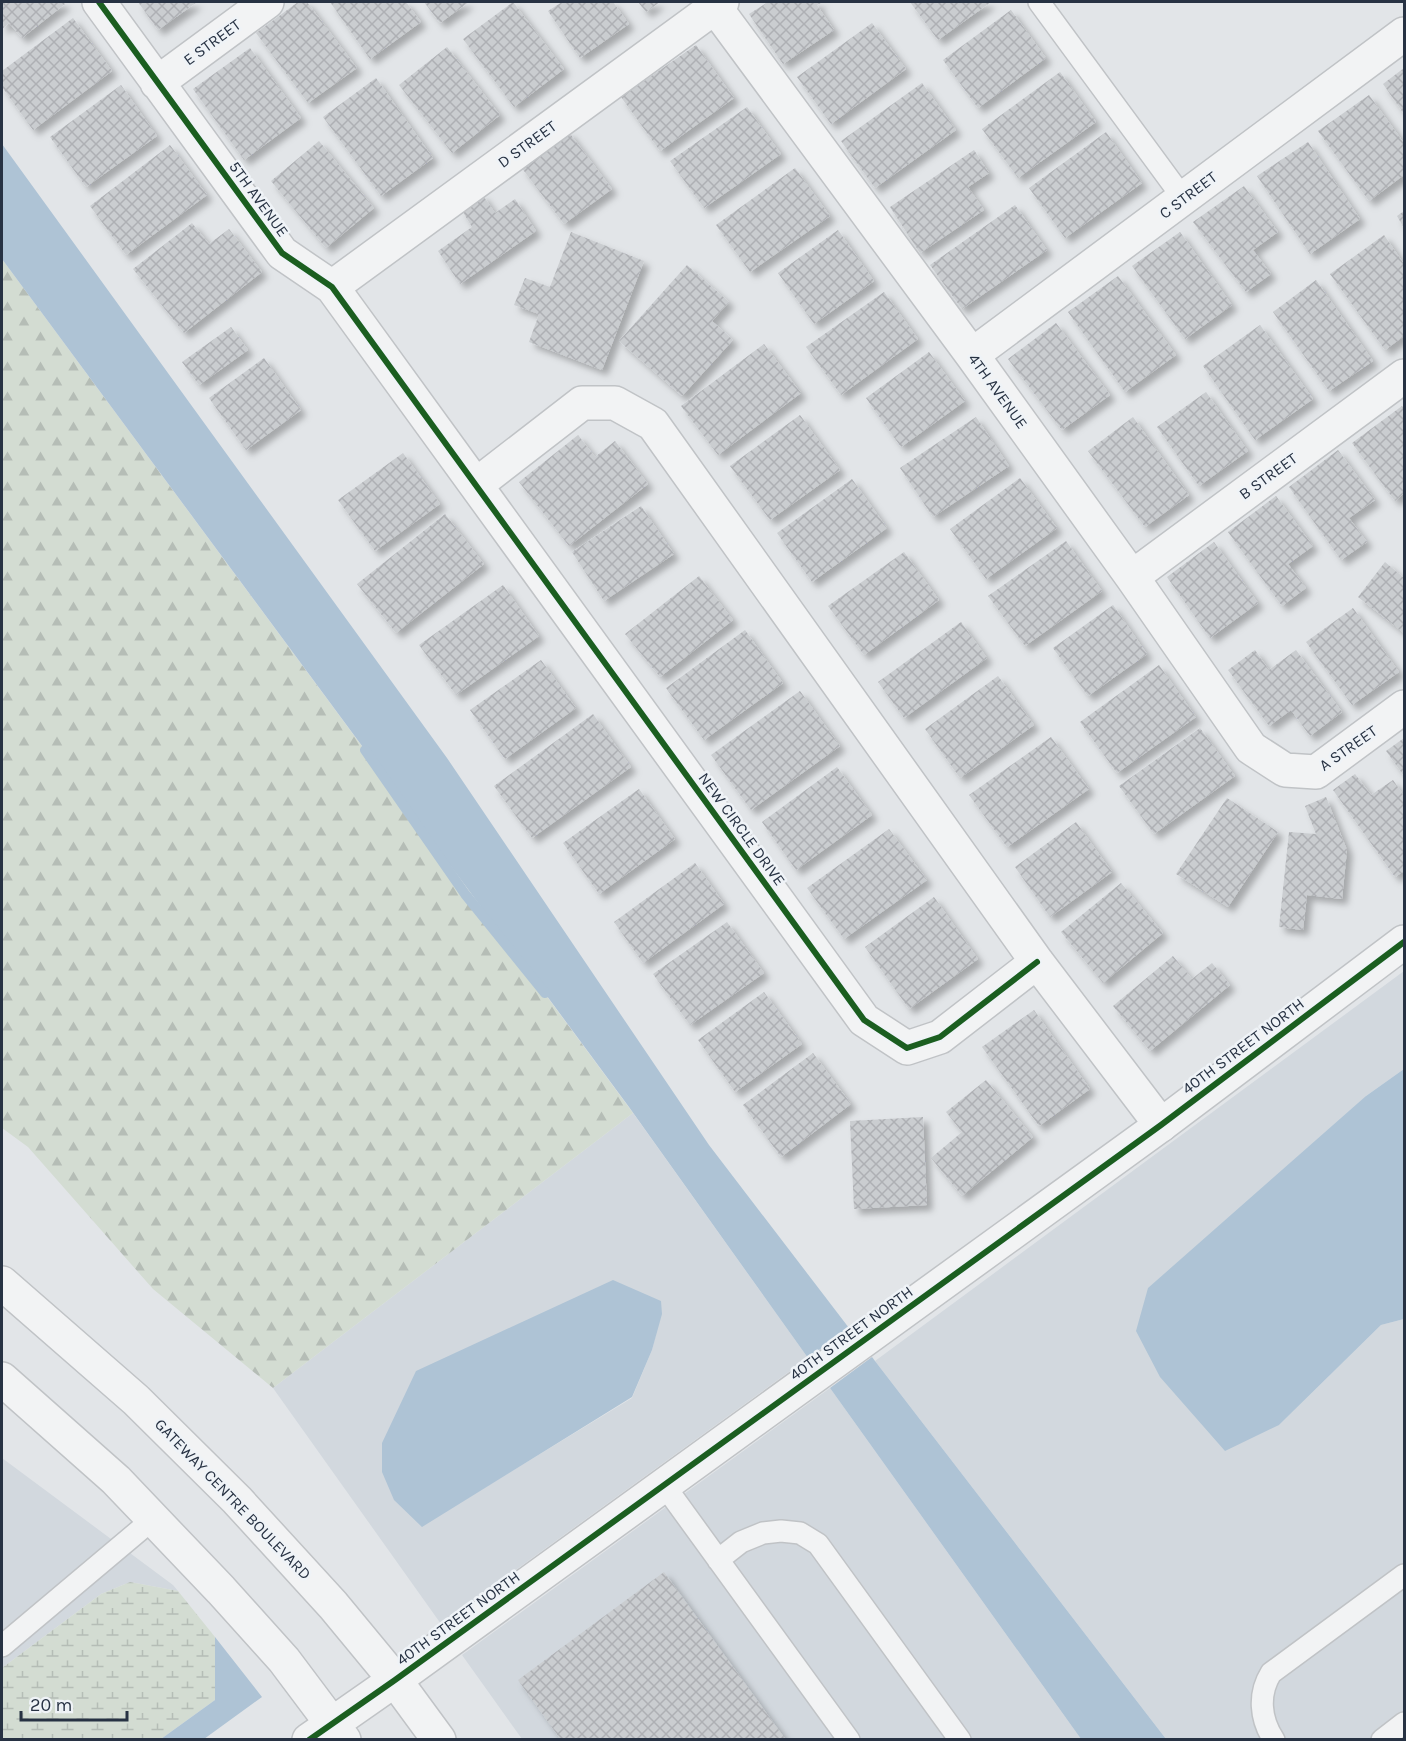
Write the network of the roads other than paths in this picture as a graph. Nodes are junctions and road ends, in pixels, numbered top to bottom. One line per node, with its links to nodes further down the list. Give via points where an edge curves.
1 (99, 2): 6 (street, 5TH AVENUE)
2 (267, 2): 6 (street, E STREET)
3 (1039, 2): 7 (lane)
4 (718, 4): 8 (street, D STREET); 9 (street, 4TH AVENUE)
5 (1404, 34): 7 (street, C STREET)
6 (157, 82): 8 (street, 5TH AVENUE, via 282,252)
7 (1183, 198): 9 (street, C STREET)
8 (332, 287): 11 (street, 5TH AVENUE)
9 (972, 355): 12 (street, 4TH AVENUE)
10 (1404, 376): 12 (street, B STREET)
11 (476, 485): 16 (street, NEW CIRCLE DRIVE, via 864,1020 907,1048 940,1038); 16 (street, via 582,403 615,403 653,423)
12 (1132, 577): 14 (street, 4TH AVENUE, via 1251,748)
13 (1404, 707): 14 (street, A STREET, via 1316,772)
14 (1285, 770)
15 (1404, 942): 17 (street, 40TH STREET NORTH)
16 (1037, 962): 17 (street)
17 (1161, 1125): 20 (street, 40TH STREET NORTH)
18 (2, 1283): 25 (street, GATEWAY CENTRE BOULEVARD, via 136,1400 237,1500)
19 (2, 1379): 21 (street, via 116,1480)
20 (664, 1485): 22 (lane); 25 (street, 40TH STREET NORTH)
21 (153, 1519): 24 (lane); 27 (street, via 284,1660)
22 (718, 1560): 29 (lane); 30 (lane, via 741,1542 763,1533 800,1533 818,1544)
23 (1404, 1575): 31 (lane, via 1271,1673 1264,1685 1262,1703 1266,1728)
24 (2, 1646)
25 (395, 1680): 27 (street, 40TH STREET NORTH); 28 (street, GATEWAY CENTRE BOULEVARD)
26 (1404, 1723): 32 (lane)
27 (328, 1734)
28 (439, 1740)
29 (849, 1740)
30 (960, 1740)
31 (1274, 1740)
32 (1382, 1740)

